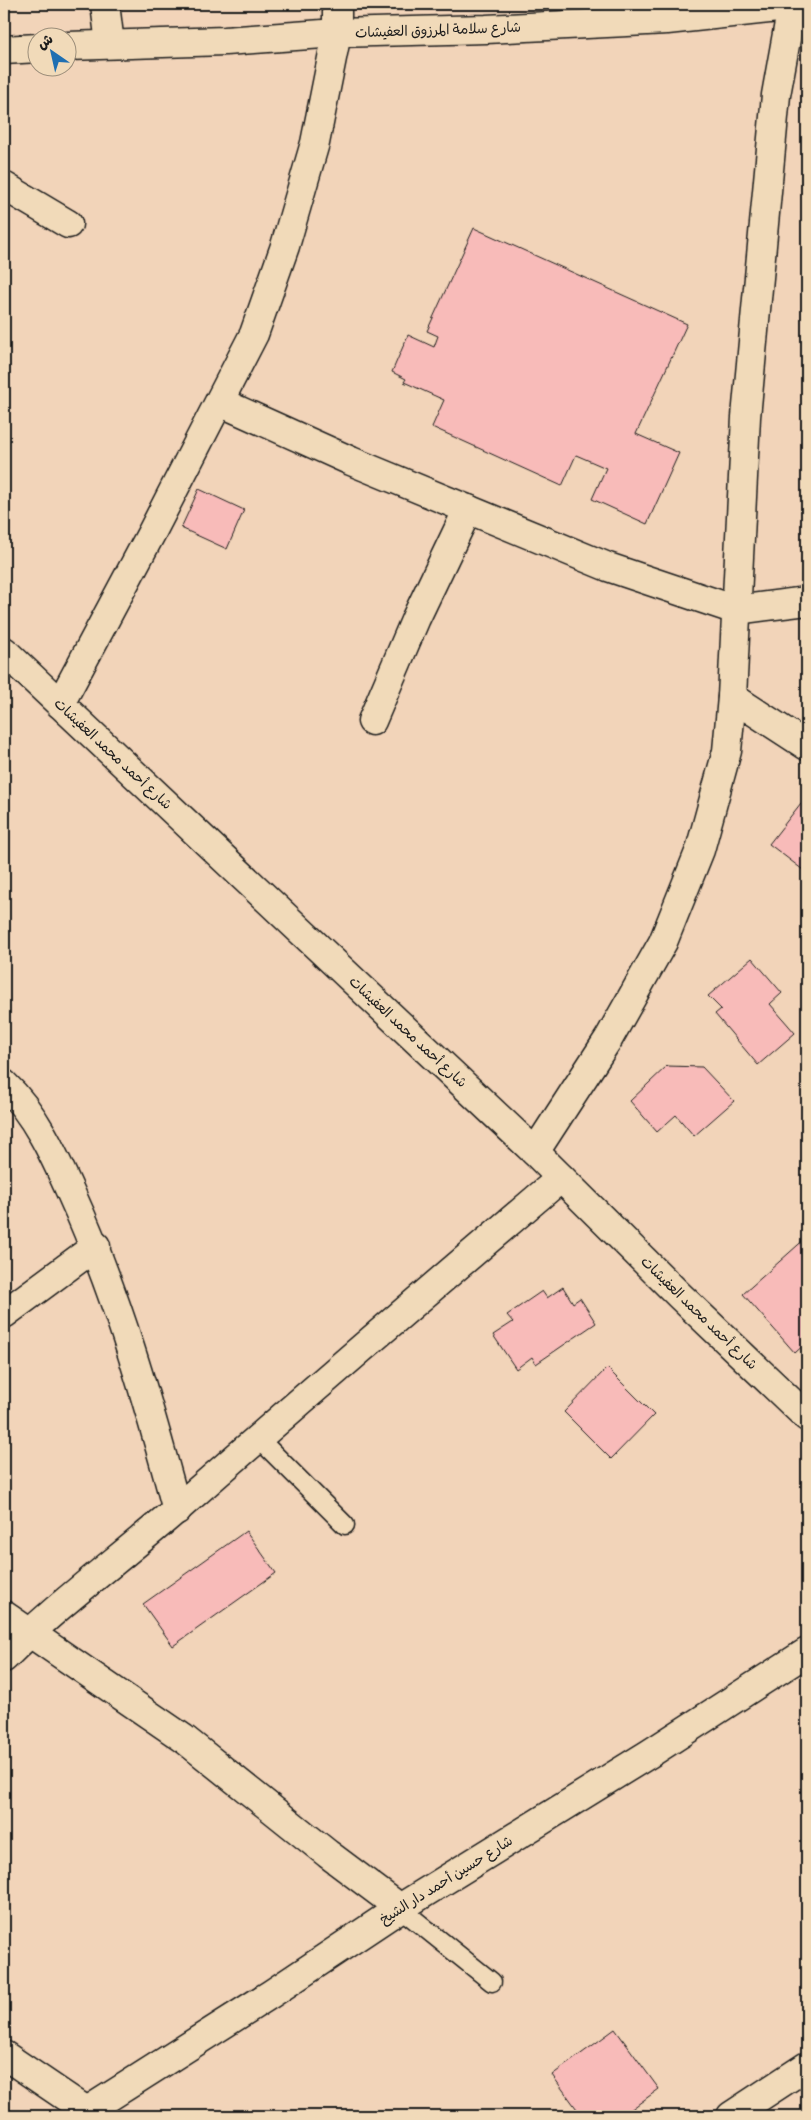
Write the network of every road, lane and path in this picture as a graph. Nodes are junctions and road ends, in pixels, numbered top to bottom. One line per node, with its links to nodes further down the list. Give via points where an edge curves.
1 (105, 4): 5 (street)
2 (337, 4): 4 (street)
3 (800, 5): 4 (street, شارع سلامة المرزوق العفيشات, via 667,20); 14 (street, via 776,95 746,417)
4 (337, 33): 5 (street, شارع سلامة المرزوق العفيشات, via 225,41); 11 (street, via 316,143 285,246 254,334)
5 (110, 44): 6 (street, شارع سلامة المرزوق العفيشات)
6 (78, 46)
7 (28, 49): 8 (street)
8 (4, 50)
9 (4, 186): 10 (street)
10 (68, 224)
11 (220, 402): 12 (street); 17 (street)
12 (468, 509): 14 (street, via 608,567); 18 (street)
13 (807, 601): 14 (street)
14 (736, 610): 16 (street)
15 (4, 651): 17 (street, شارع أحمد محمد العفيشات)
16 (732, 697): 19 (street); 21 (street, via 727,752 716,798 700,850 663,942 609,1038)
17 (60, 704): 21 (street, شارع أحمد محمد العفيشات)
18 (372, 721)
19 (807, 746)
20 (4, 1084): 23 (street, via 30,1114 57,1161)
21 (535, 1152): 22 (street, شارع أحمد محمد العفيشات)
22 (561, 1178): 25 (street, شارع أحمد محمد العفيشات); 26 (street)
23 (96, 1246): 24 (street); 27 (street, via 153,1418)
24 (4, 1314)
25 (807, 1417)
26 (258, 1438): 27 (street); 28 (lane)
27 (177, 1510): 30 (street)
28 (345, 1525)
29 (4, 1615): 30 (street)
30 (29, 1633): 32 (street); 33 (street, via 183,1738)
31 (807, 1652): 33 (street, شارع حسين أحمد دار الشيخ)
32 (4, 1658)
33 (400, 1908): 34 (lane); 37 (street, شارع حسين أحمد دار الشيخ)
34 (492, 1982)
35 (4, 2055): 37 (street)
36 (807, 2066): 38 (street)
37 (90, 2114)
38 (731, 2116)

